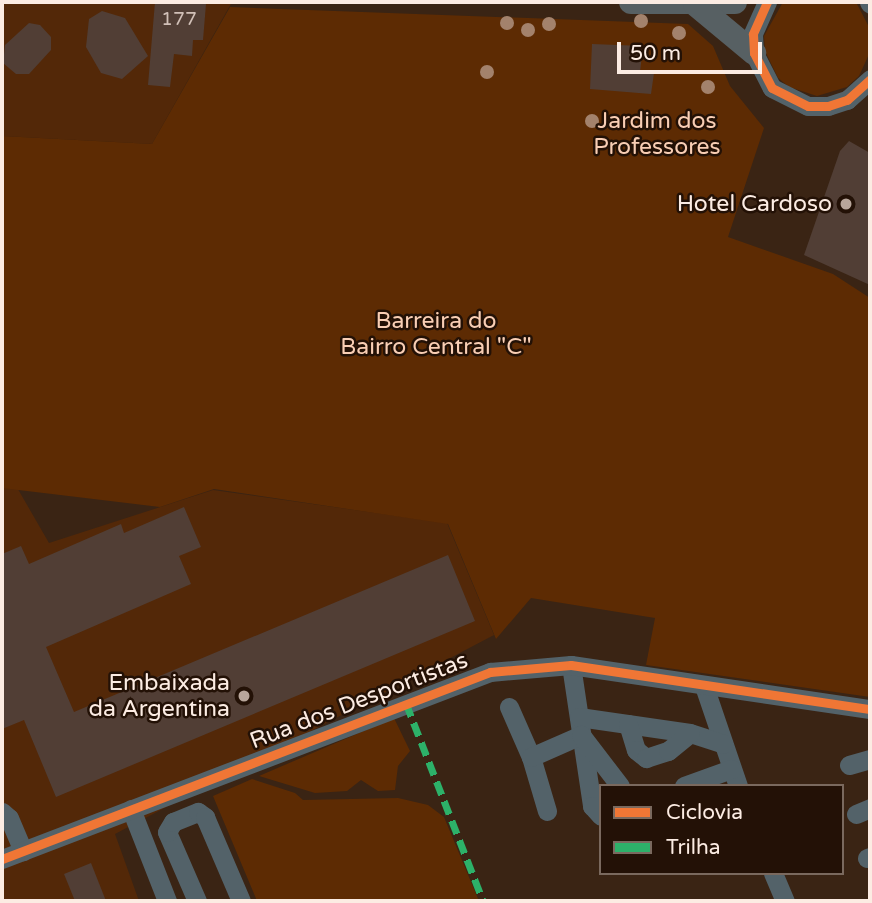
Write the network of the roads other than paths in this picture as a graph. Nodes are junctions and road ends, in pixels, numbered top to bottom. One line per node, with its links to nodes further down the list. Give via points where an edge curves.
1 (631, 2): 4 (main road)
2 (735, 2): 4 (main road)
3 (767, 2): 5 (street, via 753,34)
4 (695, 4): 5 (main road)
5 (754, 53): 6 (street, via 772,88 807,106 847,100)
6 (870, 79)
7 (571, 665): 8 (street, Rua dos Desportistas); 12 (street); 21 (street, Rua dos Desportistas, via 490,672)
8 (704, 686): 10 (street, Rua dos Desportistas); 14 (street)
9 (509, 707): 15 (street)
10 (870, 709)
11 (628, 724): 12 (street); 13 (street); 13 (street, via 636,750 646,758 668,751)
12 (580, 726): 15 (street); 19 (street); 24 (street, via 592,806)
13 (690, 733): 14 (street)
14 (723, 744): 18 (street)
15 (531, 757): 22 (street)
16 (870, 759): 17 (street)
17 (849, 765)
18 (734, 777): 20 (street)
19 (619, 784)
20 (695, 784)
21 (131, 808): 25 (street, Rua dos Desportistas); 28 (street)
22 (547, 811)
23 (2, 812): 25 (street)
24 (599, 814)
25 (23, 851): 26 (street, Rua dos Desportistas)
26 (2, 859)
27 (774, 875): 31 (street)
28 (167, 901)
29 (197, 901): 30 (street, via 167,832 173,822 198,812 205,817)
30 (241, 901)
31 (785, 901)

